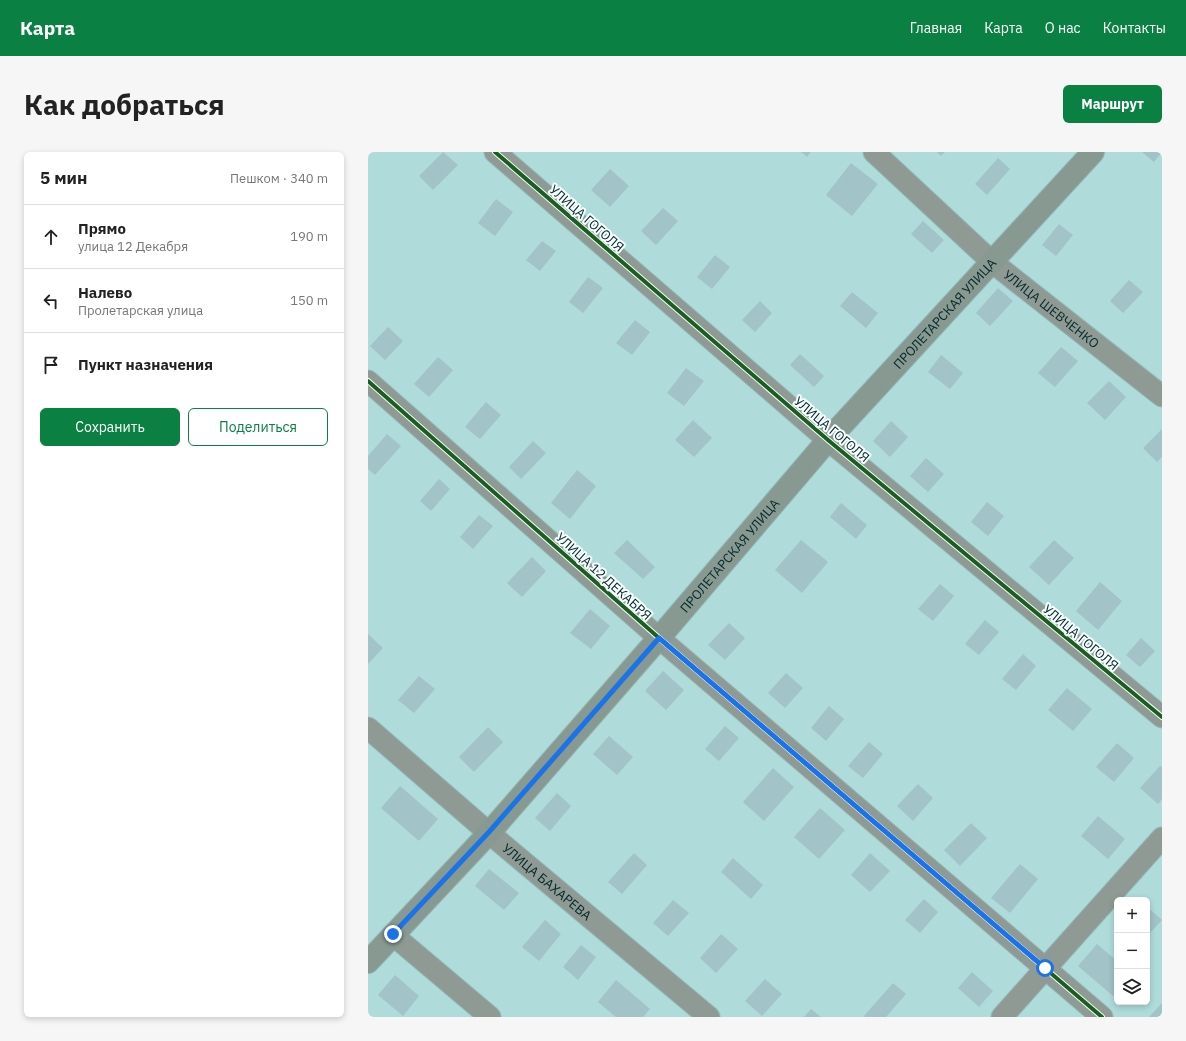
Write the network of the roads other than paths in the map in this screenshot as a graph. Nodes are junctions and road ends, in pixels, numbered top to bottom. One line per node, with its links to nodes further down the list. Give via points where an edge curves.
1 (495, 152): 7 (street, УЛИЦА ГОГОЛЯ)
2 (874, 152): 4 (street, УЛИЦА ШЕВЧЕНКО)
3 (1093, 152): 4 (main road, ПРОЛЕТАРСКАЯ УЛИЦА)
4 (992, 262): 6 (street, УЛИЦА ШЕВЧЕНКО); 7 (main road, ПРОЛЕТАРСКАЯ УЛИЦА)
5 (368, 380): 8 (street, УЛИЦА 12 ДЕКАБРЯ)
6 (1162, 396)
7 (828, 440): 8 (main road, ПРОЛЕТАРСКАЯ УЛИЦА); 9 (street, УЛИЦА ГОГОЛЯ)
8 (659, 638): 11 (main road, ПРОЛЕТАРСКАЯ УЛИЦА); 15 (street, УЛИЦА 12 ДЕКАБРЯ)
9 (1162, 717)
10 (368, 728): 11 (street, УЛИЦА БАХАРЕВА)
11 (489, 832): 13 (main road, ПРОЛЕТАРСКАЯ УЛИЦА); 17 (street, УЛИЦА БАХАРЕВА)
12 (1162, 838): 15 (street)
13 (393, 934): 14 (main road, ПРОЛЕТАРСКАЯ УЛИЦА); 16 (street)
14 (368, 962)
15 (1045, 968): 18 (street); 19 (street, УЛИЦА 12 ДЕКАБРЯ)
16 (490, 1017)
17 (709, 1017)
18 (1002, 1017)
19 (1102, 1017)

